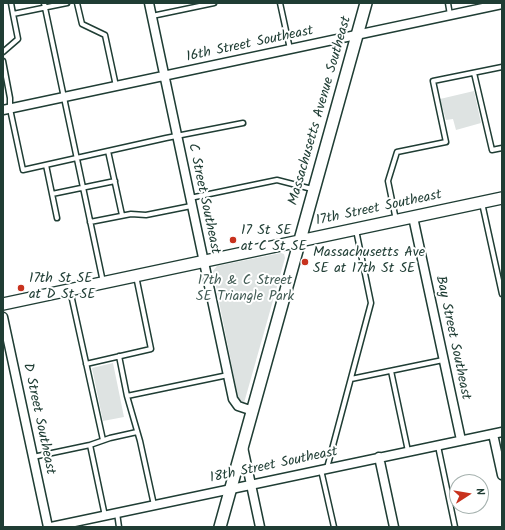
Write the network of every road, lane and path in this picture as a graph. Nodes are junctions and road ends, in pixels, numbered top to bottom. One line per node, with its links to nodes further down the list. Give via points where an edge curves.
1 (11, 3): 11 (lane)
2 (67, 3): 10 (lane)
3 (77, 3): 21 (lane, via 82,24 105,35)
4 (149, 3): 13 (street, C Street Southeast)
5 (214, 3): 13 (lane)
6 (280, 3): 15 (lane)
7 (366, 3): 14 (street, Massachusetts Avenue Southeast)
8 (448, 3): 12 (lane)
9 (502, 4): 12 (street, 16th Street Southeast)
10 (44, 5): 11 (lane); 22 (lane)
11 (14, 14): 16 (lane, via 18,39)
12 (450, 15): 14 (street, 16th Street Southeast)
13 (152, 16): 20 (street, C Street Southeast)
14 (357, 35): 15 (street, 16th Street Southeast); 32 (street, Massachusetts Avenue Southeast)
15 (290, 50): 20 (street, 16th Street Southeast)
16 (3, 52)
17 (3, 61): 23 (lane, via 10,98)
18 (502, 67): 19 (lane)
19 (474, 73): 26 (lane, via 492,150); 40 (lane, via 434,81 446,142 397,152 388,181)
20 (164, 77): 21 (street, 16th Street Southeast); 25 (street, C Street Southeast)
21 (116, 87): 22 (street, 16th Street Southeast)
22 (64, 98): 23 (street, 16th Street Southeast); 28 (lane)
23 (6, 110): 29 (lane, via 23,170)
24 (243, 123): 25 (lane)
25 (177, 136): 27 (lane); 35 (street, C Street Southeast)
26 (502, 148)
27 (108, 151): 28 (lane); 30 (lane)
28 (76, 158): 29 (lane); 31 (lane)
29 (46, 165): 33 (lane)
30 (114, 181): 31 (lane); 37 (lane)
31 (82, 188): 33 (lane); 41 (lane)
32 (314, 190): 35 (lane, via 277,180); 43 (street, Massachusetts Avenue Southeast)
33 (52, 194): 39 (lane)
34 (502, 198): 36 (street, 17th Street Southeast)
35 (191, 202): 37 (lane, via 146,215); 44 (street, C Street Southeast)
36 (482, 202): 38 (street, 17th Street Southeast); 48 (lane)
37 (122, 215): 41 (lane)
38 (413, 217): 40 (street, 17th Street Southeast); 52 (street, Bay Street Southeast)
39 (57, 218)
40 (396, 221): 42 (street, 17th Street Southeast)
41 (90, 222): 46 (lane)
42 (356, 229): 43 (street, 17th Street Southeast); 56 (lane, via 371,303)
43 (300, 241): 44 (street, 17th Street Southeast); 58 (street, Massachusetts Avenue Southeast)
44 (204, 262): 45 (street, 17th Street Southeast); 55 (street, C Street Southeast)
45 (135, 276): 46 (street, 17th Street Southeast); 51 (lane, via 151,349)
46 (103, 283): 47 (street, 17th Street Southeast)
47 (70, 290): 49 (street, 17th Street Southeast); 53 (lane)
48 (502, 294)
49 (3, 304)
50 (3, 317): 68 (street, D Street Southeast)
51 (119, 356): 53 (lane); 57 (lane)
52 (444, 360): 54 (lane); 63 (street, Bay Street Southeast)
53 (86, 364): 62 (lane)
54 (391, 371): 56 (lane); 67 (lane)
55 (228, 375): 57 (lane); 58 (street, C Street Southeast, via 236,404 240,408)
56 (351, 379): 70 (lane)
57 (127, 396): 59 (lane)
58 (253, 411): 66 (street, Massachusetts Avenue Southeast)
59 (137, 432): 62 (lane); 74 (lane)
60 (502, 432): 61 (street, 18th Street Southeast)
61 (493, 434): 63 (street, 18th Street Southeast); 71 (street)
62 (103, 440): 64 (lane)
63 (461, 440): 65 (street, 18th Street Southeast)
64 (90, 445): 68 (lane); 76 (lane)
65 (438, 445): 67 (street, 18th Street Southeast); 84 (lane)
66 (243, 446): 72 (street); 73 (street, Massachusetts Avenue Southeast)
67 (408, 451): 69 (street, 18th Street Southeast)
68 (33, 457): 77 (street, D Street Southeast)
69 (379, 458): 70 (street, 18th Street Southeast); 83 (street)
70 (324, 469): 72 (street, 18th Street Southeast); 82 (lane)
71 (502, 475)
72 (251, 485): 73 (street, 18th Street Southeast); 81 (street)
73 (231, 489): 74 (street, 18th Street Southeast); 80 (street, Massachusetts Avenue Southeast)
74 (154, 505): 75 (street, 18th Street Southeast)
75 (117, 513): 76 (street, 18th Street Southeast); 79 (lane)
76 (105, 516): 78 (street, 18th Street Southeast)
77 (48, 527)
78 (51, 527)
79 (119, 527)
80 (220, 527)
81 (260, 527)
82 (334, 527)
83 (394, 527)
84 (455, 527)

